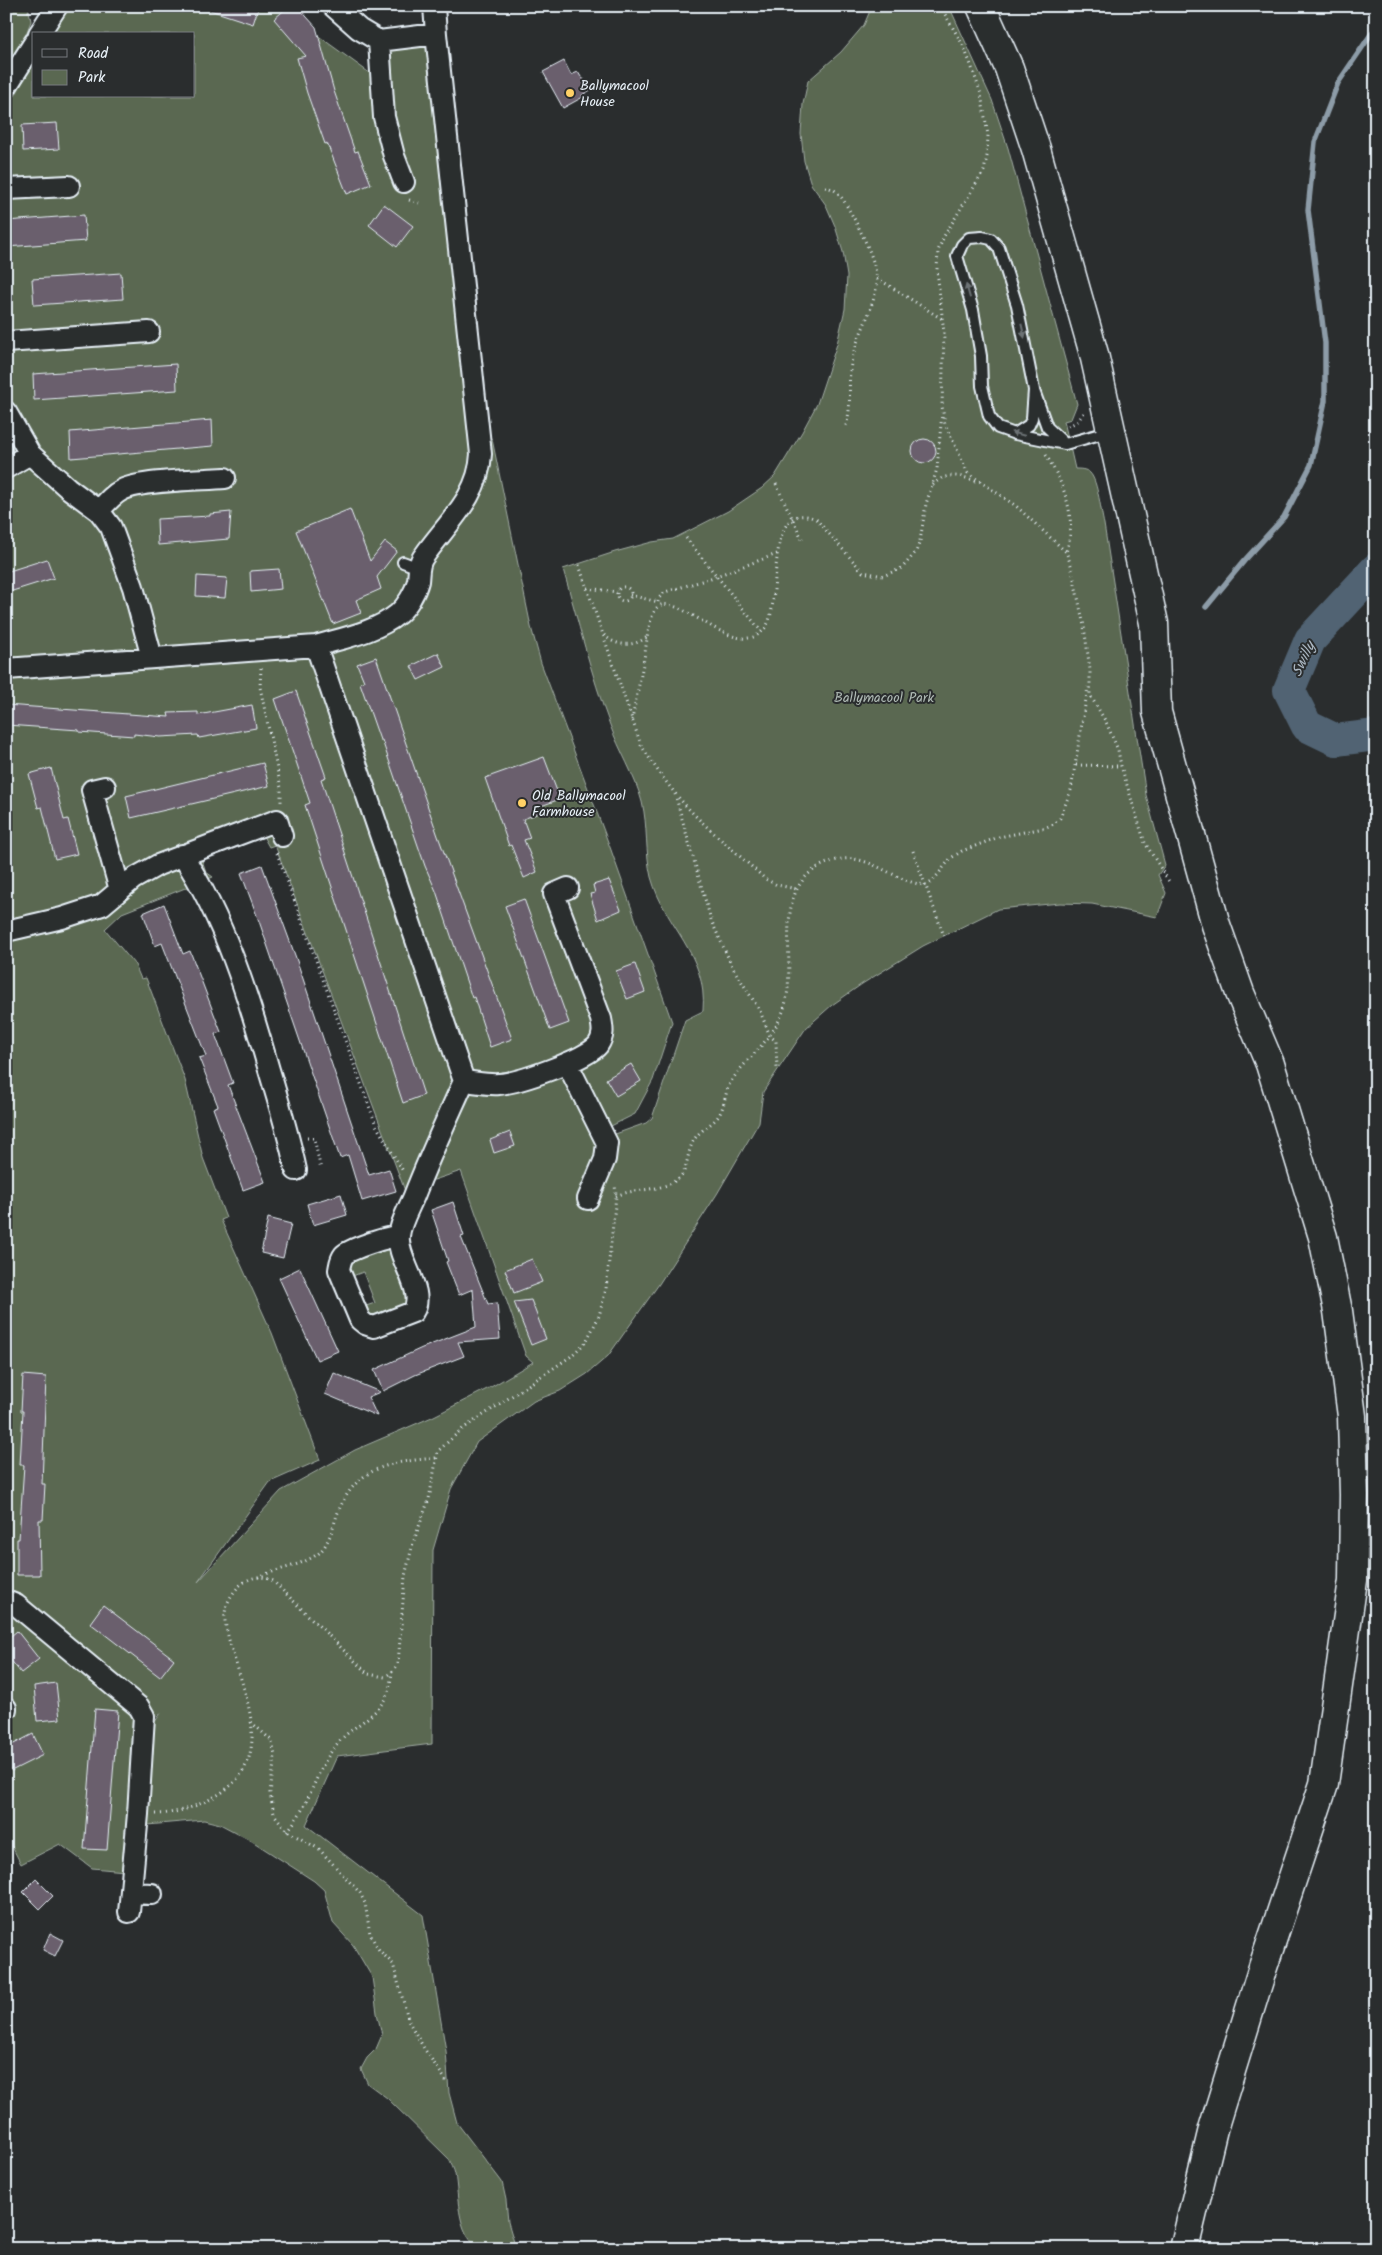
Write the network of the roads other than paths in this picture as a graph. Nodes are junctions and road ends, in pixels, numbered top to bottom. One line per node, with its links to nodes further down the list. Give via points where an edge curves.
1 (57, 6): 5 (street)
2 (333, 6): 7 (street, via 359,29)
3 (434, 6): 6 (street)
4 (981, 6): 17 (main road, via 1009,68 1036,149)
5 (40, 32)
6 (436, 34): 7 (street); 24 (street, via 481,454 478,481 441,536 411,565 418,582 410,600 398,614 377,627)
7 (379, 41): 10 (street, via 384,117)
8 (32, 46): 9 (street)
9 (6, 87)
10 (404, 182)
11 (69, 187): 12 (street)
12 (6, 189)
13 (149, 332): 14 (street)
14 (6, 342)
15 (1034, 390): 18 (lane, via 1029,425); 18 (lane, one-way to 15, via 998,428 988,416 973,310 957,256 969,238 982,236 991,239 999,248 1017,305); 19 (lane, via 1047,427)
16 (6, 412): 20 (street)
17 (1112, 430): 19 (lane); 40 (main road, via 1154,623 1157,712 1216,924 1270,1064 1323,1237 1338,1311 1352,1416 1353,1580 1324,1784 1263,1967 1214,2129)
18 (1015, 434): 19 (lane, one-way to 18)
19 (1065, 444)
20 (30, 454): 21 (street); 23 (street)
21 (6, 468)
22 (225, 478): 23 (street, via 139,485 122,490)
23 (99, 511): 25 (street, via 111,527 133,587)
24 (316, 646): 25 (street); 34 (street)
25 (152, 658): 26 (street)
26 (6, 669)
27 (105, 787): 31 (street, via 92,790)
28 (282, 836): 29 (street, via 277,820)
29 (182, 855): 31 (street, via 133,879); 35 (street, via 200,882 251,1004)
30 (568, 888): 33 (street, via 554,894 604,1031 588,1054)
31 (120, 890): 32 (street, via 102,905)
32 (6, 931)
33 (567, 1063): 34 (street, via 518,1081 498,1084); 36 (street, via 607,1143 601,1171)
34 (464, 1081): 37 (street)
35 (296, 1170)
36 (588, 1199)
37 (399, 1236): 37 (street, via 346,1253 340,1261 339,1270 360,1320 370,1326 413,1312 416,1306 417,1295)
38 (6, 1601): 39 (street, via 16,1605 139,1707 145,1722 130,1902)
39 (152, 1894)
40 (1184, 2249)

